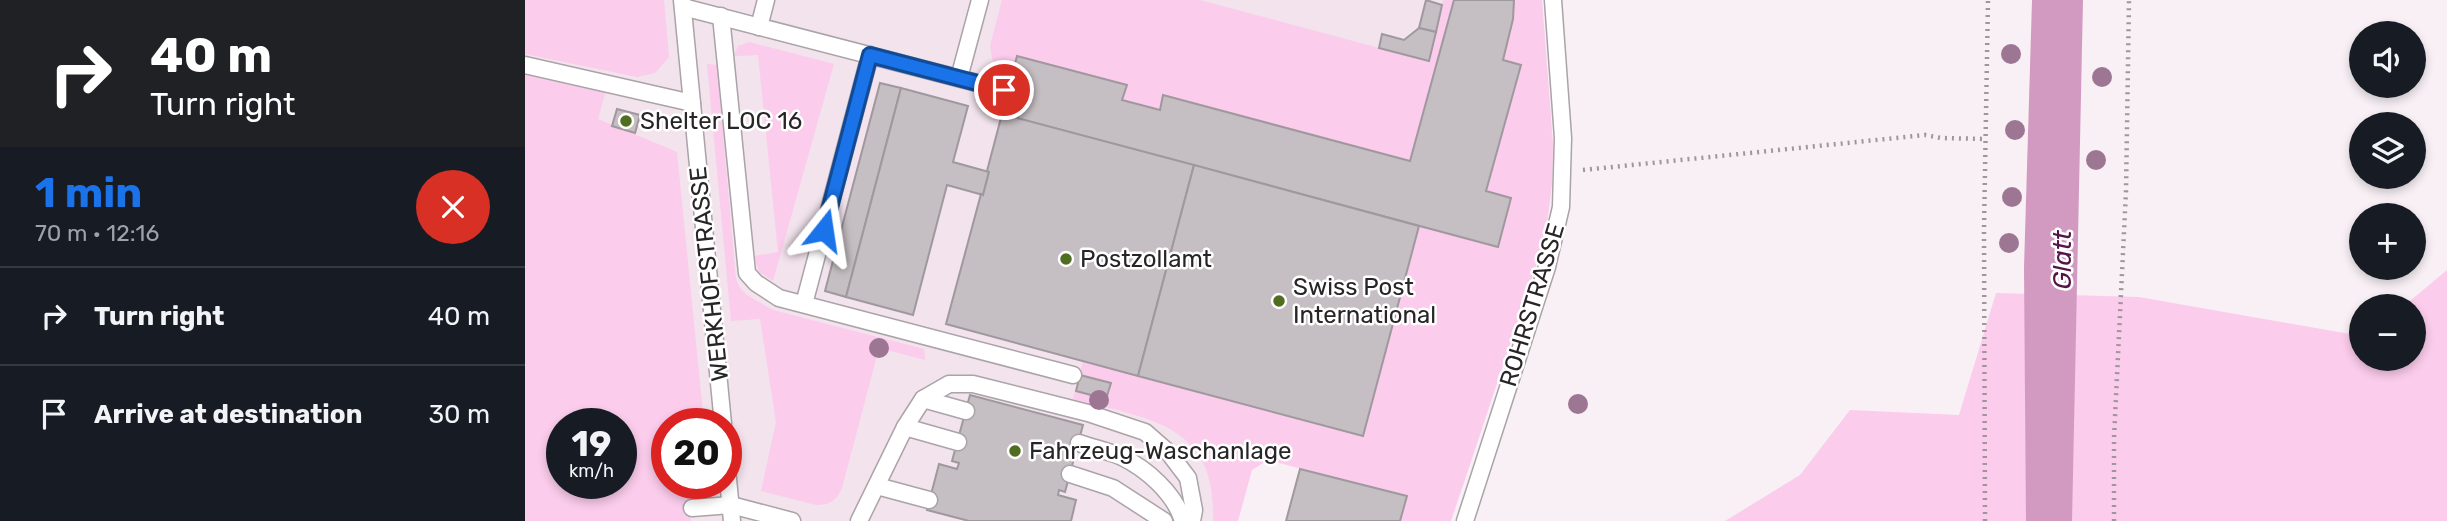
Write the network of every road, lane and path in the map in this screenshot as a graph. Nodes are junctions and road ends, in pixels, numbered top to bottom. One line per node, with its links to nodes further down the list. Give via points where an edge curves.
1 (767, 0): 8 (lane)
2 (980, 0): 11 (lane)
3 (1553, 0): 15 (lane, ROHRSTRASSE)
4 (1987, 0): 14 (path)
5 (2129, 0): 36 (path)
6 (682, 3): 7 (lane); 13 (lane, WERKHOFSTRASSE)
7 (721, 16): 8 (lane); 16 (lane, via 747,273 772,294)
8 (759, 27): 9 (lane)
9 (870, 55): 11 (lane); 16 (lane)
10 (525, 65): 13 (lane)
11 (959, 78): 12 (lane)
12 (1004, 90)
13 (692, 103): 19 (lane, WERKHOFSTRASSE)
14 (1986, 139): 15 (path, via 1925,135); 35 (path)
15 (1563, 172): 34 (lane, ROHRSTRASSE, via 1561,207 1547,267)
16 (804, 304): 17 (lane)
17 (1073, 375)
18 (923, 399): 20 (lane); 21 (lane); 33 (lane, via 949,384 973,384 1145,432 1188,478)
19 (721, 408)
20 (966, 411)
21 (905, 427): 22 (lane); 25 (lane)
22 (958, 442)
23 (1079, 443): 32 (lane, via 1121,457 1144,471 1180,511)
24 (1070, 474): 31 (lane, via 1113,488)
25 (877, 486): 26 (lane); 30 (lane)
26 (929, 500)
27 (692, 508): 28 (lane)
28 (731, 513): 29 (lane)
29 (792, 521)
30 (859, 521)
31 (1164, 521)
32 (1183, 521)
33 (1192, 521)
34 (1465, 521)
35 (1985, 521)
36 (2114, 521)

